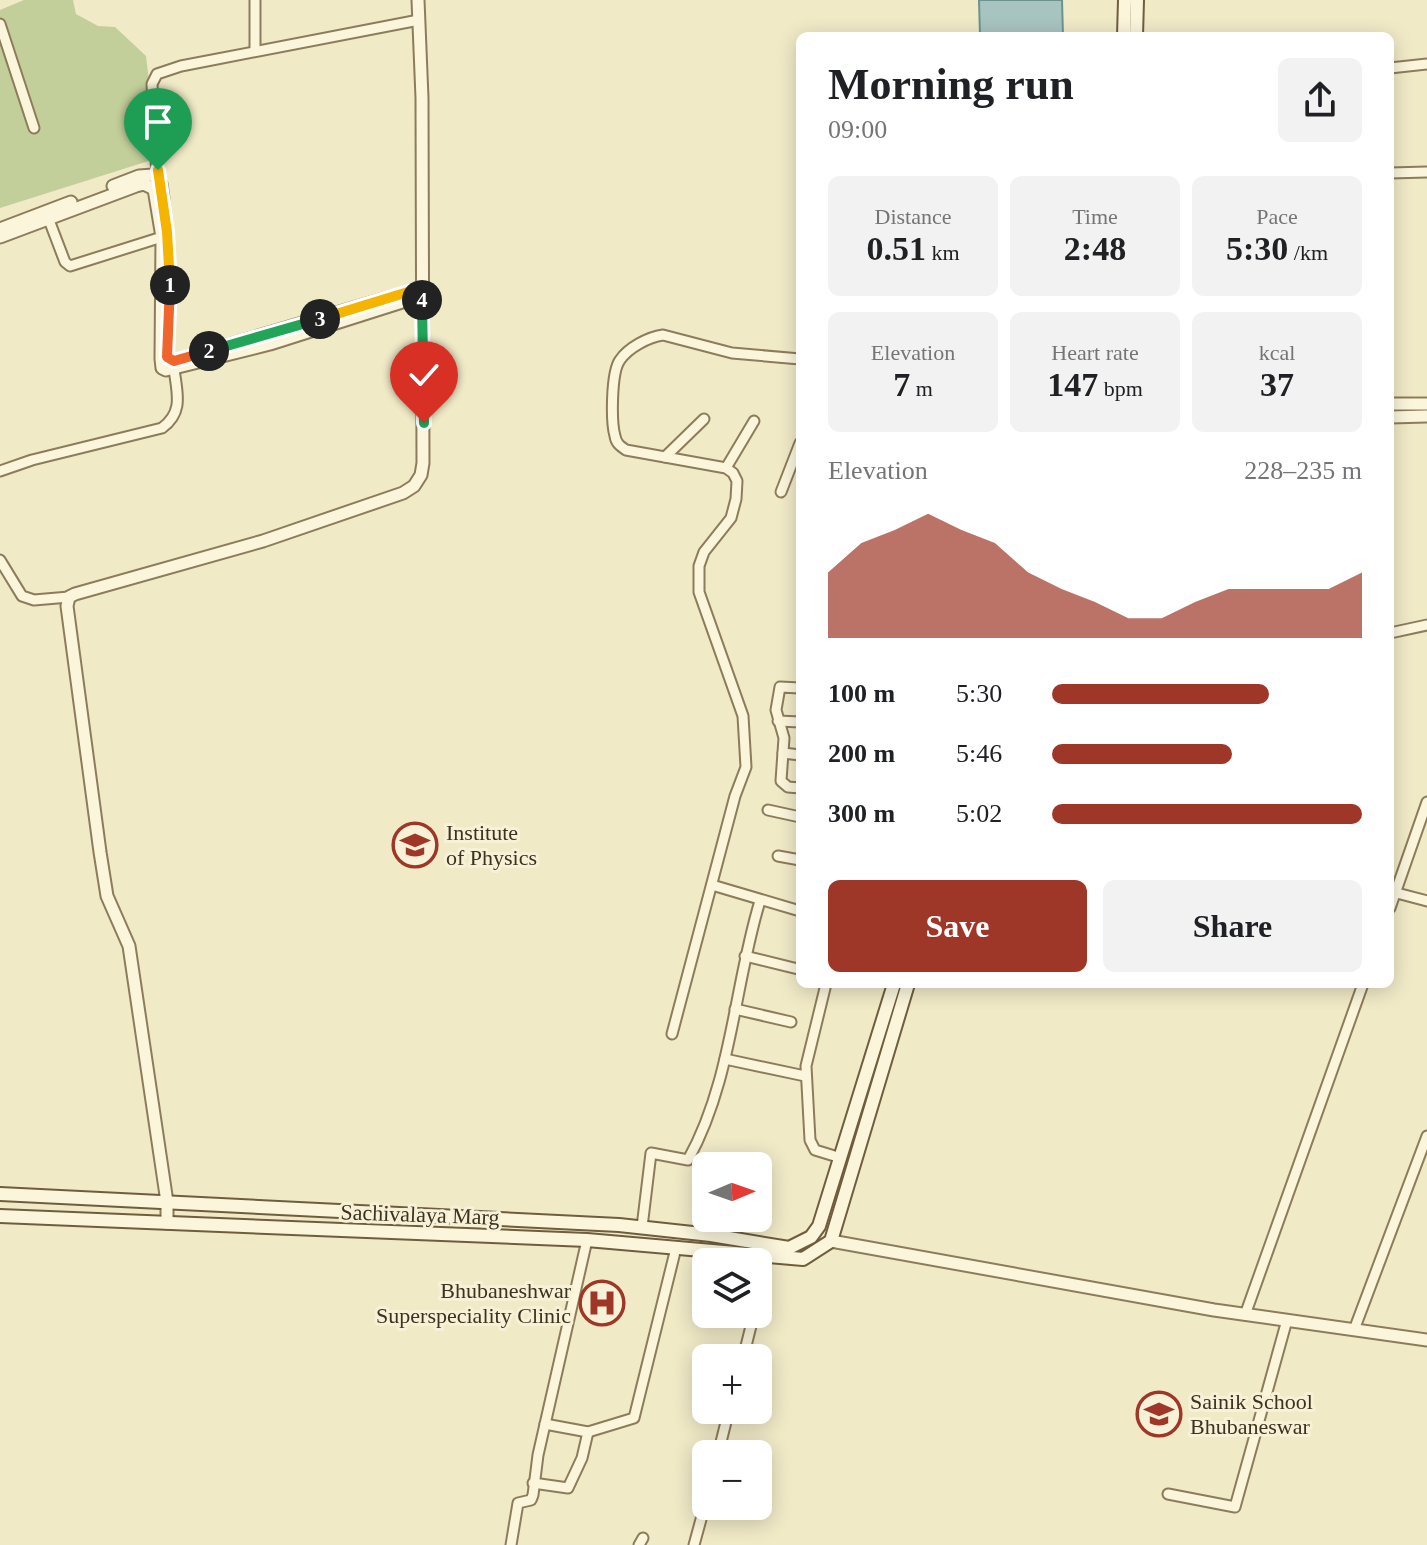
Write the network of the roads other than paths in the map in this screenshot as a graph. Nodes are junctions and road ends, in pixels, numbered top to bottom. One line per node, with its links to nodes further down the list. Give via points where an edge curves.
1 (255, 0): 9 (street)
2 (418, 0): 5 (street)
3 (1125, 0): 7 (main road)
4 (1137, 0): 8 (main road)
5 (419, 20): 9 (street); 20 (street)
6 (0, 24): 12 (street)
7 (1124, 32)
8 (1136, 32)
9 (255, 51): 15 (street, via 154,77)
10 (1427, 64): 11 (street)
11 (1394, 68)
12 (34, 128)
13 (1427, 172): 14 (street)
14 (1394, 173)
15 (157, 178): 17 (street, via 139,176); 20 (street, via 167,232 169,360)
16 (49, 220): 18 (street); 19 (street, via 70,266); 19 (street, via 144,184 154,189)
17 (0, 229)
18 (0, 237)
19 (162, 237): 22 (street, via 162,365 164,370)
20 (421, 292): 22 (street, via 270,344); 35 (street, via 423,463 414,486 263,541)
21 (796, 359): 30 (street, via 732,353 663,335 626,353 614,380 615,440 626,450)
22 (174, 369): 32 (street, via 177,411 162,428)
23 (1394, 404): 24 (street)
24 (1427, 404)
25 (1427, 416): 26 (street)
26 (1394, 417)
27 (704, 419): 30 (street)
28 (754, 421): 31 (street)
29 (796, 453): 33 (street)
30 (665, 457): 31 (street)
31 (726, 468): 49 (street, via 737,481 736,499 731,518 704,552 699,592 743,716 746,767)
32 (0, 471)
33 (781, 492)
34 (0, 560): 35 (street, via 22,596)
35 (69, 597): 69 (street, via 107,896 129,946)
36 (1427, 625): 37 (street)
37 (1394, 633)
38 (796, 688): 39 (street, via 778,690)
39 (778, 721): 40 (street); 41 (street)
40 (796, 722)
41 (783, 753): 42 (street); 43 (street, via 781,781)
42 (796, 755)
43 (796, 788)
44 (1427, 802): 50 (street)
45 (768, 810): 46 (street)
46 (796, 816)
47 (778, 856): 48 (street)
48 (796, 859)
49 (712, 885): 52 (street); 63 (street)
50 (1394, 889)
51 (1394, 892): 53 (street)
52 (760, 901): 54 (street); 55 (street)
53 (1427, 901)
54 (796, 910)
55 (745, 956): 56 (street); 61 (street)
56 (796, 969)
57 (825, 988): 65 (street)
58 (893, 988): 67 (main road)
59 (907, 988): 75 (main road)
60 (1362, 988): 80 (street)
61 (735, 1009): 62 (street); 64 (street)
62 (791, 1022)
63 (672, 1034)
64 (725, 1059): 65 (street); 73 (street, via 708,1118 688,1160 651,1153)
65 (805, 1076): 67 (street, via 811,1146)
66 (1427, 1136): 82 (street)
67 (841, 1158): 73 (main road, via 819,1226 798,1245 789,1248)
68 (0, 1194): 69 (main road)
69 (167, 1202): 71 (street); 72 (main road)
70 (0, 1216): 71 (main road, Sachivalaya Marg)
71 (167, 1223): 74 (main road, Sachivalaya Marg)
72 (611, 1225): 73 (main road); 76 (main road)
73 (642, 1227)
74 (587, 1240): 76 (main road, Sachivalaya Marg); 84 (street)
75 (831, 1241): 79 (main road, Sachivalaya Marg, via 803,1259); 80 (street)
76 (610, 1242): 77 (main road, Sachivalaya Marg)
77 (676, 1248): 78 (main road, Sachivalaya Marg); 85 (street, via 634,1418)
78 (692, 1249)
79 (772, 1256)
80 (1245, 1315): 81 (street)
81 (1287, 1320): 82 (street); 87 (street, via 1235,1507)
82 (1354, 1330): 83 (street)
83 (1427, 1340)
84 (545, 1424): 85 (street); 86 (street)
85 (588, 1432): 86 (street, via 568,1488)
86 (533, 1483): 89 (street, via 531,1500 518,1503)
87 (1168, 1494)
88 (701, 1520): 90 (street)
89 (511, 1545)
90 (694, 1545)

